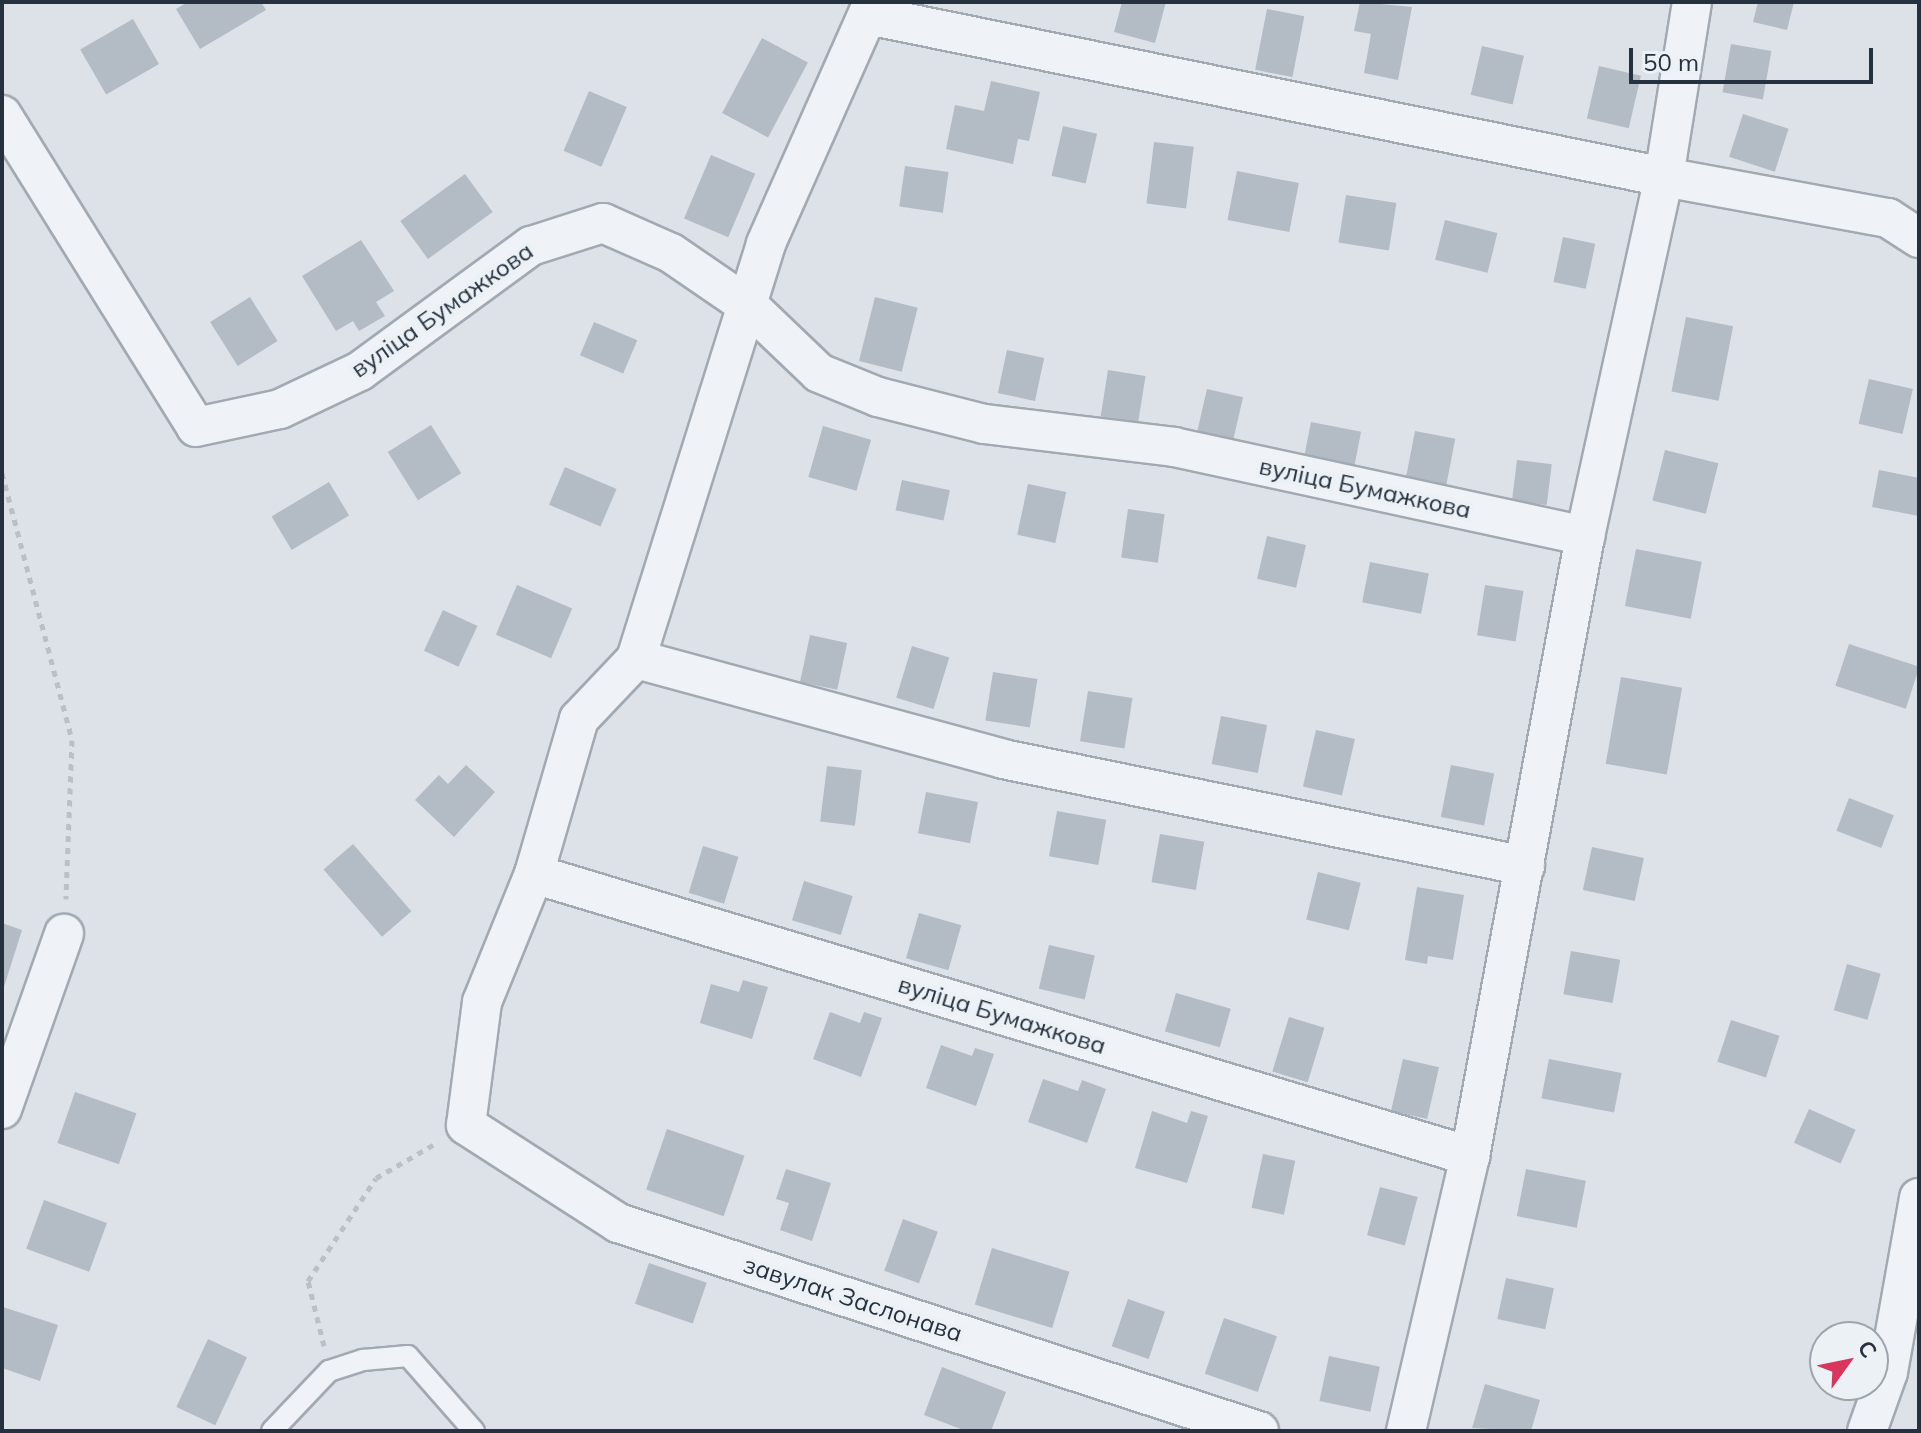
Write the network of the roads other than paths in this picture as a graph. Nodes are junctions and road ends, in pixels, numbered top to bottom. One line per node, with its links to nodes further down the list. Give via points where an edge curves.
1 (1692, 2): 4 (street)
2 (871, 8): 4 (street); 6 (street, via 766,244)
3 (2, 115): 6 (street, вуліца Бумажкова, via 196,427 280,409 360,371 531,246 603,223 671,253)
4 (1664, 177): 5 (street, via 1888,218); 7 (street)
5 (1919, 238)
6 (750, 307): 7 (street, вуліца Бумажкова, via 819,373 878,397 984,424 1174,447); 8 (street)
7 (1585, 536): 9 (street)
8 (636, 659): 9 (street, via 1003,759); 10 (street, via 579,719)
9 (1525, 866): 13 (street)
10 (534, 874): 13 (street, вуліца Бумажкова); 17 (street, завулак Заслонава, via 482,1002 466,1125 618,1223)
11 (64, 934): 12 (street)
12 (2, 1109)
13 (1470, 1156): 18 (street)
14 (1919, 1198): 19 (street, via 1888,1372)
15 (272, 1431): 16 (lane, via 329,1371 363,1360 408,1356)
16 (474, 1431)
17 (1259, 1431)
18 (1406, 1431)
19 (1867, 1431)

